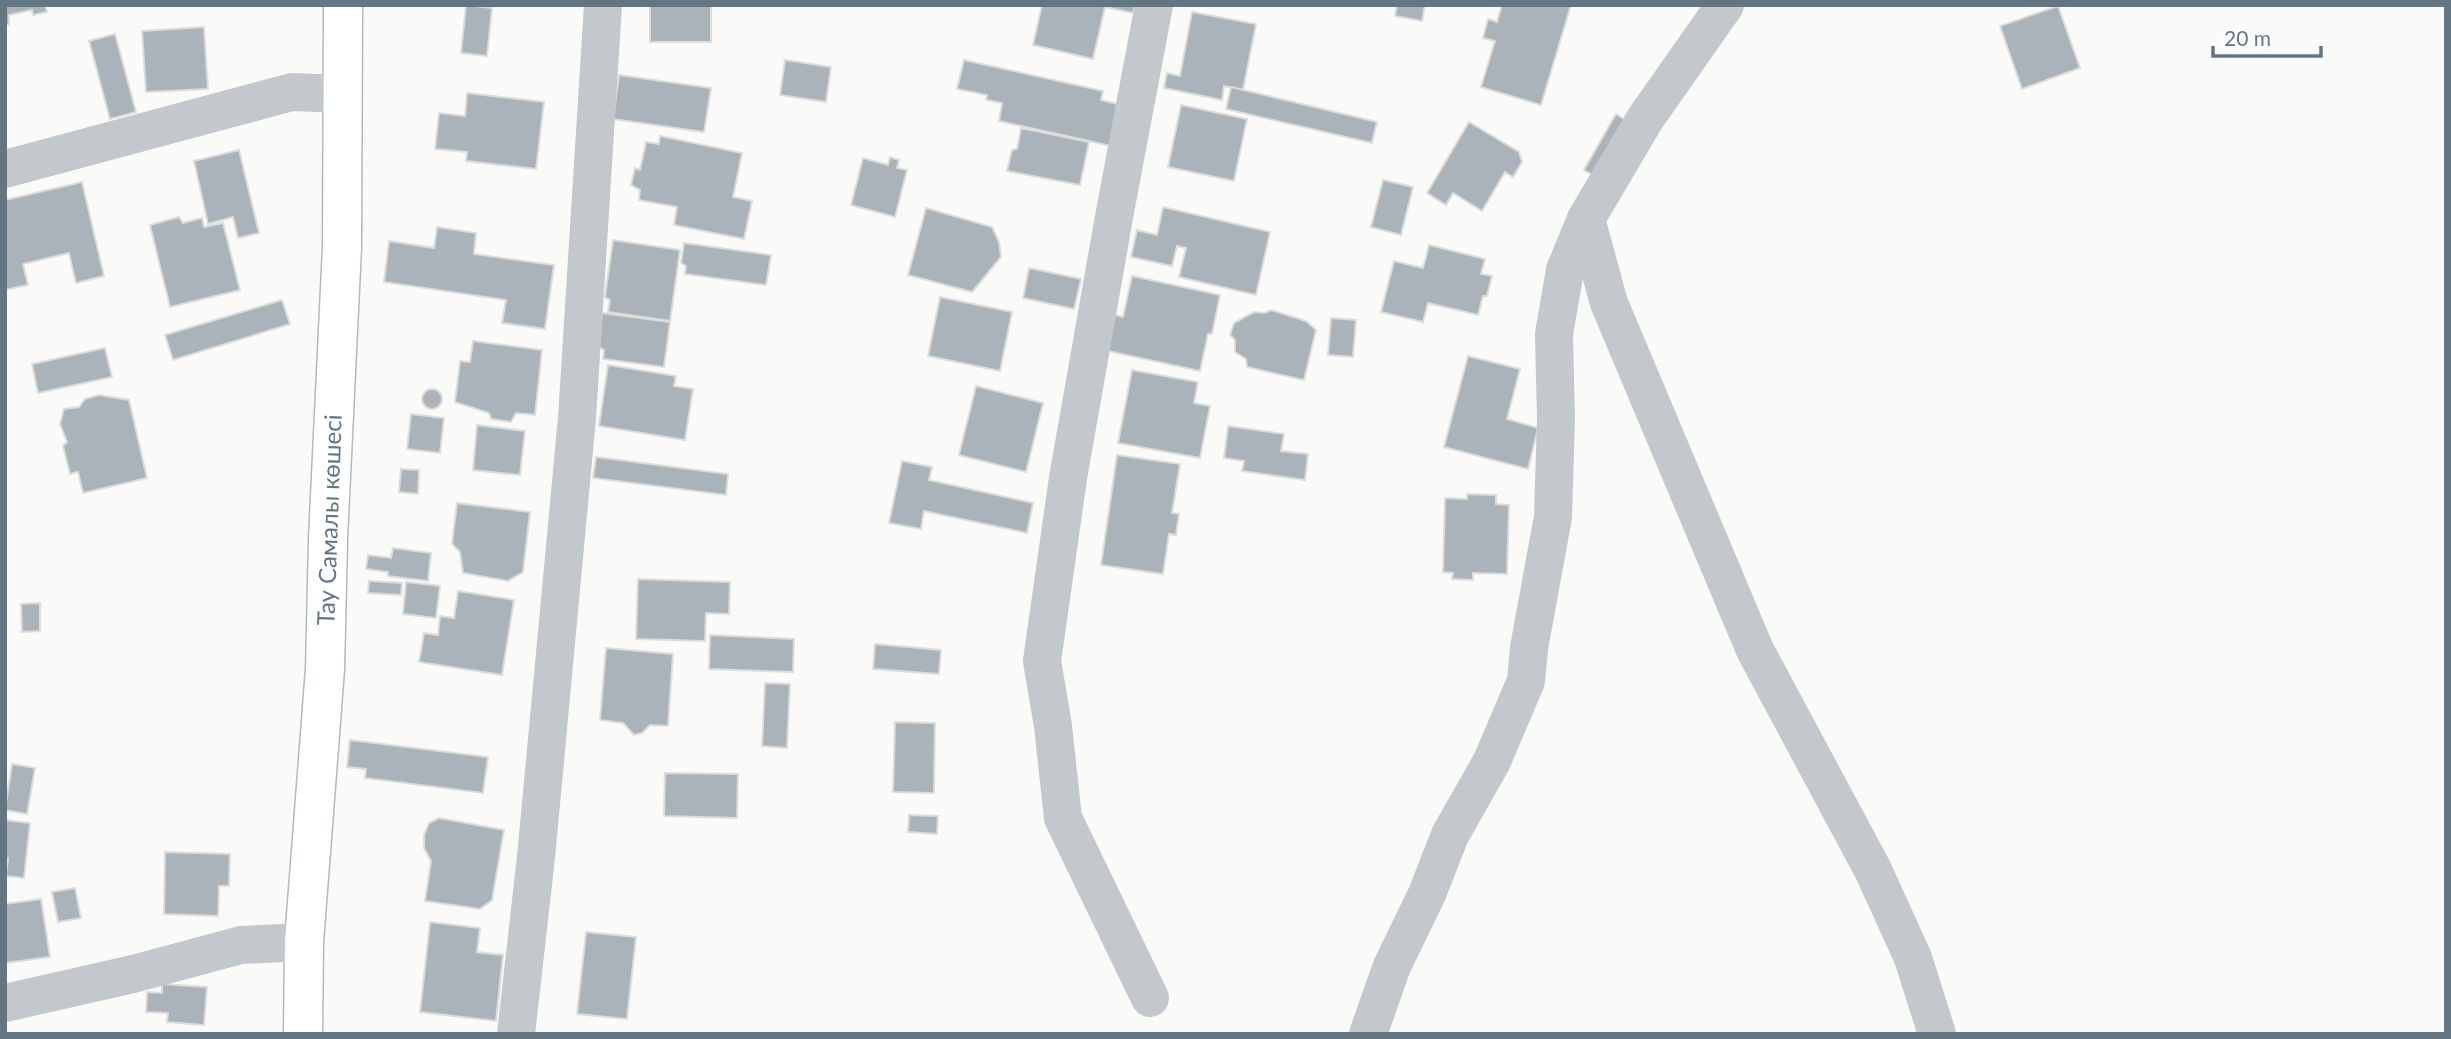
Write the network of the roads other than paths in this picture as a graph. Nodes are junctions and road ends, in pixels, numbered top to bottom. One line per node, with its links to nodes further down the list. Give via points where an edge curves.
1 (343, 5): 5 (street, Тау Самалы көшесі)
2 (603, 5): 12 (street, via 577,418)
3 (1154, 5): 9 (street, via 1068,478 1042,661 1063,818)
4 (1725, 5): 7 (street, via 1645,119)
5 (343, 94): 6 (street, via 292,92); 8 (street, Тау Самалы көшесі, via 342,247 325,669)
6 (5, 169)
7 (1586, 219): 13 (street, via 1565,270 1554,334 1553,517 1526,681 1492,761 1450,835 1392,966); 14 (street, via 1609,303 1755,650 1872,870 1913,958)
8 (304, 942): 10 (street, via 241,945); 11 (street, Тау Самалы көшесі)
9 (1150, 998)
10 (5, 1003)
11 (303, 1034)
12 (516, 1034)
13 (1368, 1034)
14 (1937, 1034)

